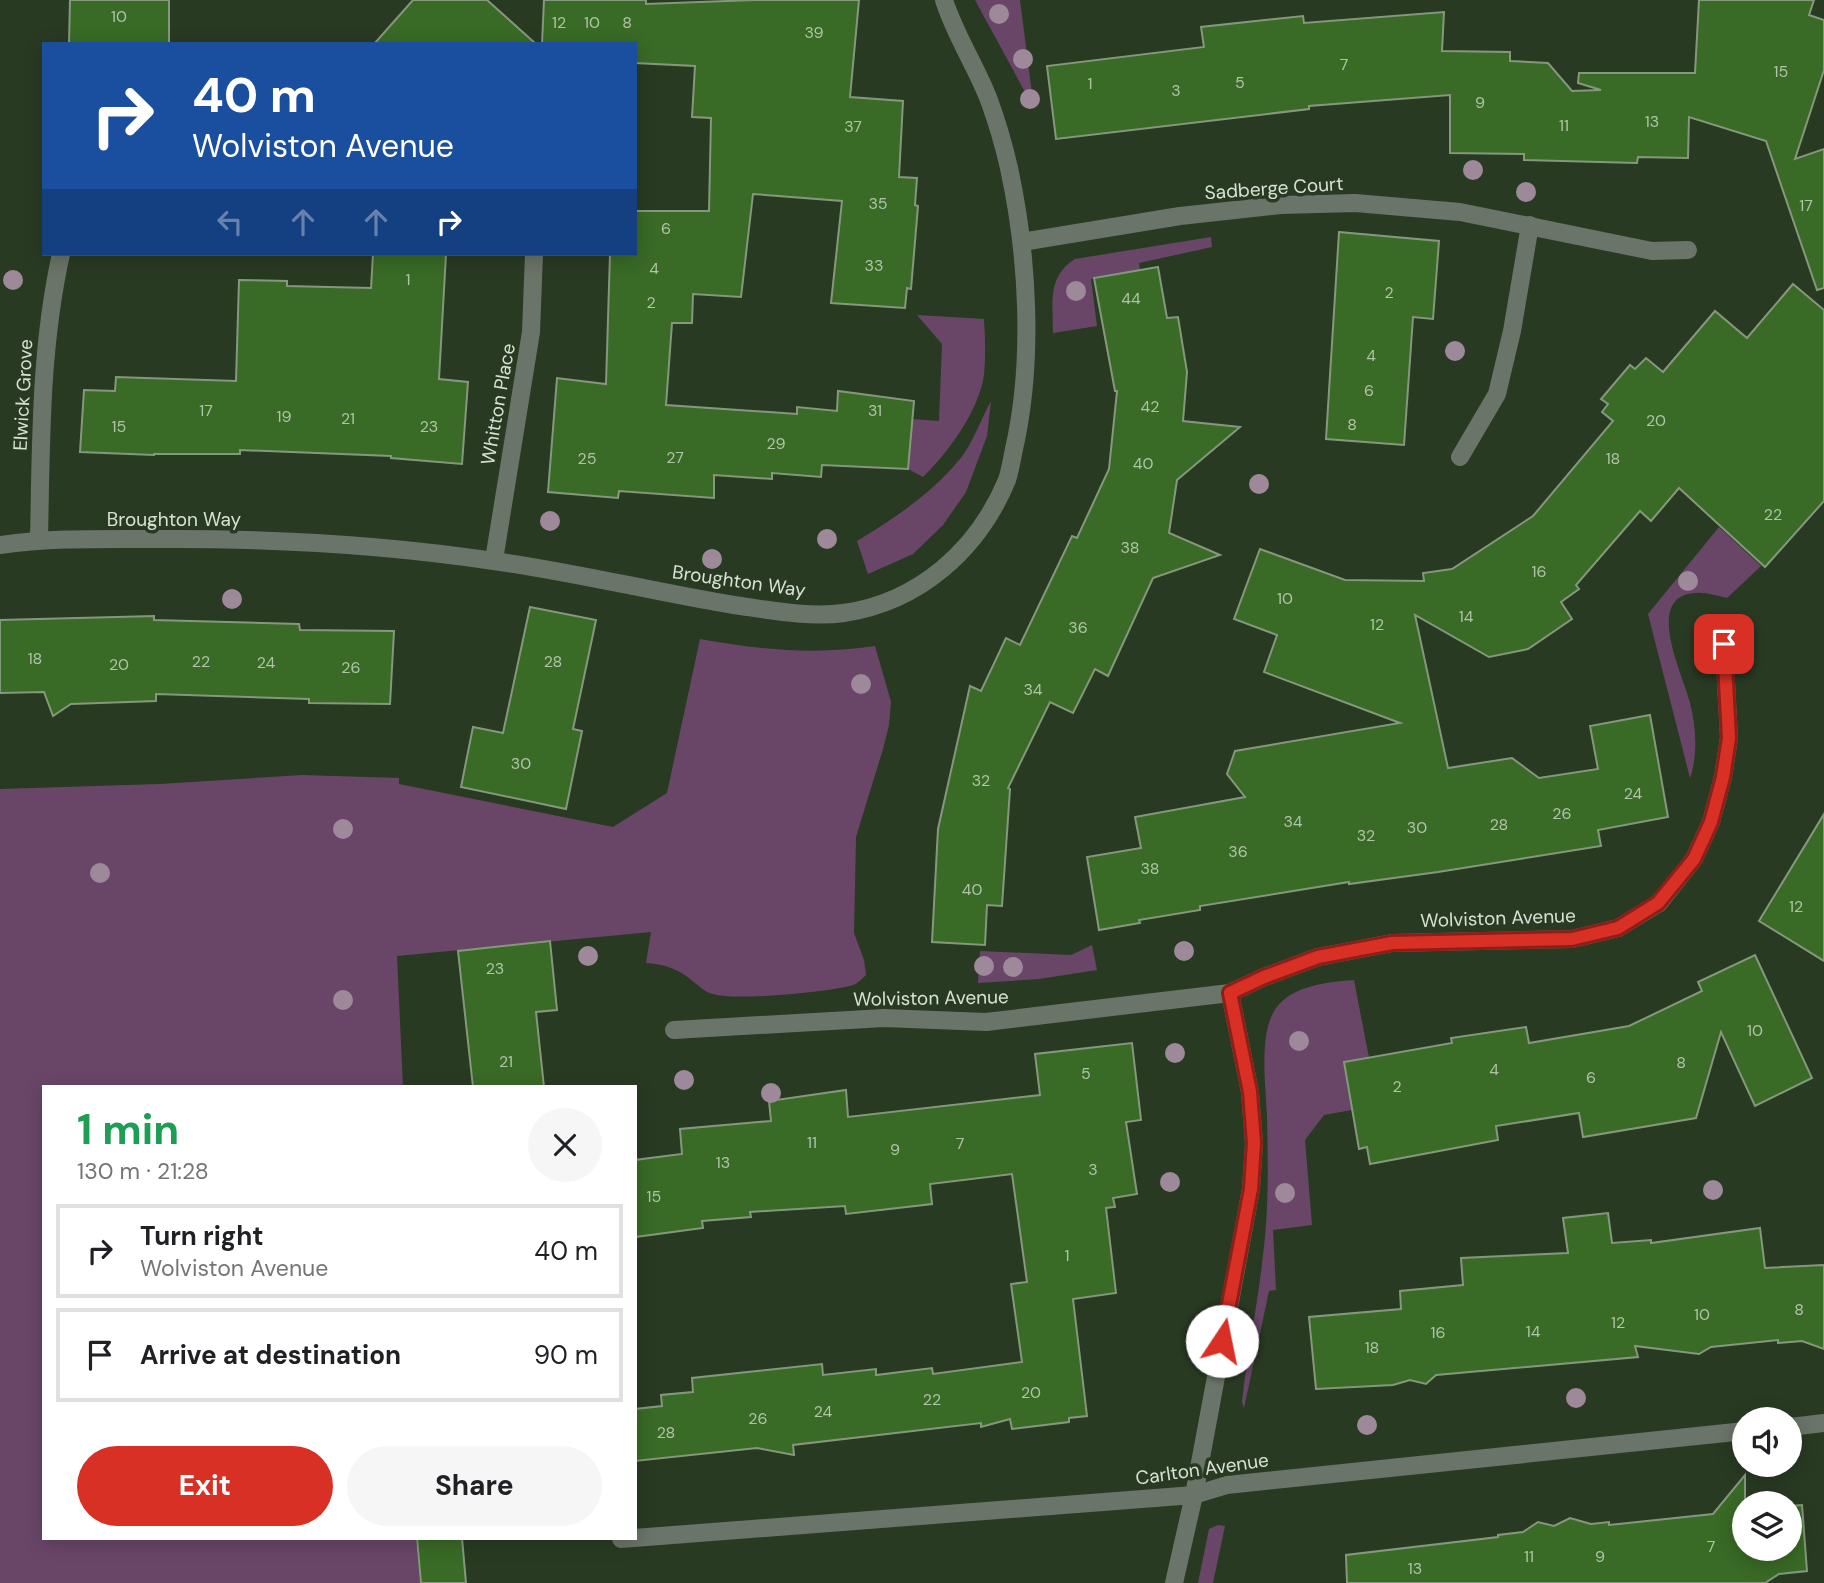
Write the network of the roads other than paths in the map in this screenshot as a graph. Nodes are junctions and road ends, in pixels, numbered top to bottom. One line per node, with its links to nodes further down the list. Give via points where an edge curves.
1 (943, 0): 3 (street, Broughton Way, via 989,100 1009,165)
2 (1530, 225): 3 (street, Sadberge Court, via 1460,212 1381,205 1281,205); 4 (street, Sadberge Court, via 1652,251); 7 (street, via 1497,394)
3 (1022, 242): 10 (street, Broughton Way, via 1023,381 1020,424 1007,479 979,531 954,560 923,585 887,603 842,613 782,612)
4 (1688, 250)
5 (61, 256): 8 (street, Elwick Grove, via 42,379)
6 (534, 256): 10 (street, Whitton Place, via 531,332)
7 (1460, 457)
8 (38, 540): 9 (street, Broughton Way); 10 (street, Broughton Way, via 311,542)
9 (0, 545)
10 (494, 561)
11 (1724, 644): 12 (street, Wolviston Avenue, via 1729,738 1723,777 1711,822 1694,859 1658,903 1618,928 1572,939 1392,943 1318,957)
12 (1230, 993): 13 (street, Wolviston Avenue, via 986,1023 884,1018); 17 (street, via 1250,1092 1251,1189)
13 (674, 1030)
14 (1824, 1423): 15 (street)
15 (1802, 1426)
16 (1732, 1432): 17 (street, Carlton Avenue, via 1227,1485)
17 (1194, 1495): 18 (street, Carlton Avenue); 19 (street)
18 (637, 1538)
19 (1174, 1583)

